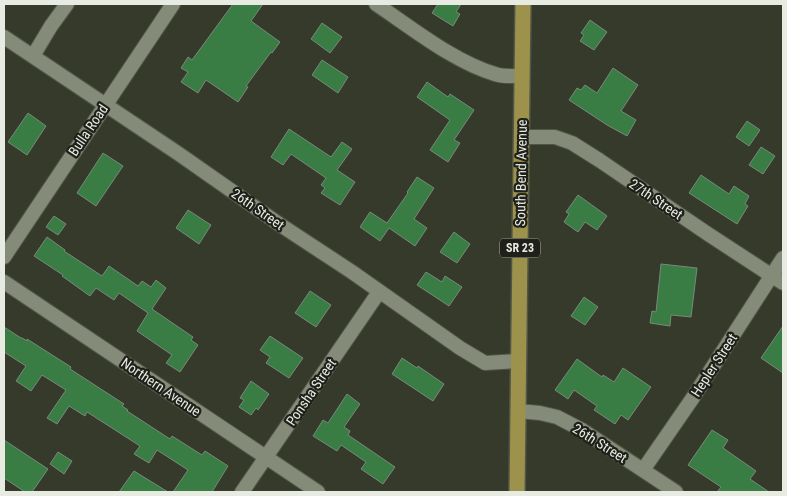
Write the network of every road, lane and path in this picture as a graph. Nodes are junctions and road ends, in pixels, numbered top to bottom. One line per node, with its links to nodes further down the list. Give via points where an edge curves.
1 (67, 4): 6 (street)
2 (173, 4): 8 (street, Bulla Road)
3 (376, 4): 7 (street, via 469,65 497,75)
4 (523, 4): 7 (main road, South Bend Avenue / SR 23)
5 (4, 37): 6 (street, 26th Street)
6 (33, 56): 8 (street, 26th Street)
7 (522, 76): 9 (main road, South Bend Avenue / SR 23)
8 (105, 104): 10 (street, Bulla Road); 15 (street, 26th Street)
9 (522, 136): 12 (street, 27th Street, via 555,137 572,143); 16 (main road, South Bend Avenue / SR 23)
10 (4, 257)
11 (783, 258): 12 (street, Hepler Street)
12 (772, 275): 14 (street, 27th Street); 19 (street, Hepler Street)
13 (4, 282): 18 (street, Northern Avenue)
14 (783, 284)
15 (379, 292): 16 (street, 26th Street, via 485,362); 18 (street, Ponsha Street)
16 (518, 361): 17 (main road, South Bend Avenue / SR 23)
17 (518, 411): 19 (street, 26th Street, via 557,417); 22 (main road, South Bend Avenue / SR 23)
18 (267, 457): 20 (street, Ponsha Street); 21 (street, Northern Avenue)
19 (643, 470): 23 (street, 26th Street)
20 (242, 492)
21 (318, 492)
22 (516, 492)
23 (676, 492)

